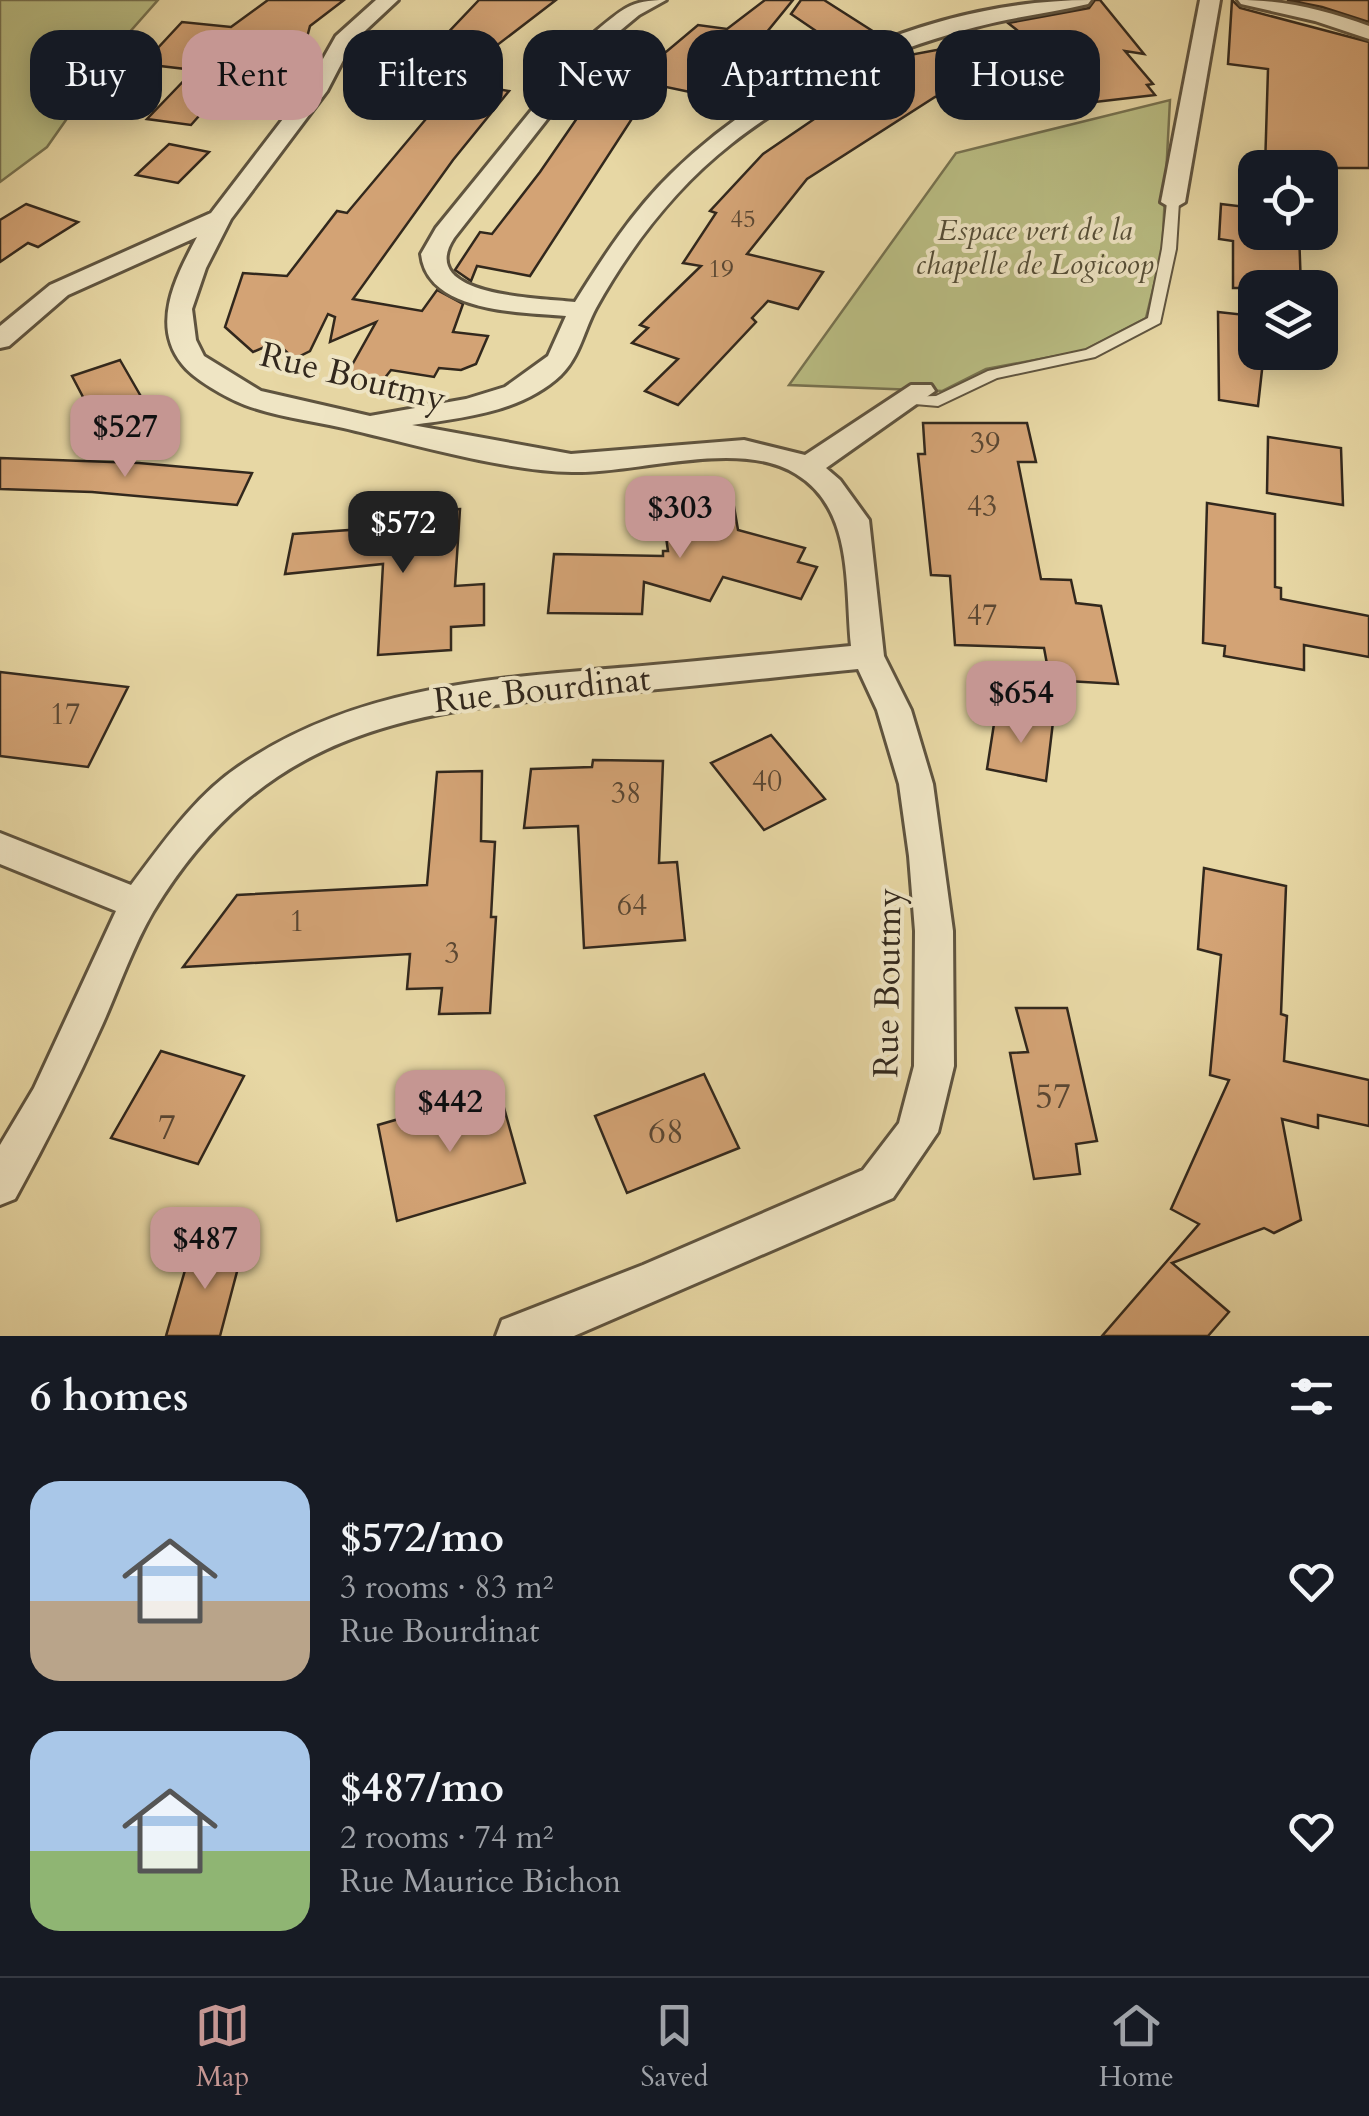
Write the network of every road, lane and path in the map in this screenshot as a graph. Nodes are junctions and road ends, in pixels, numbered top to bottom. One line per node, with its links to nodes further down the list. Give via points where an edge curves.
1 (388, 0): 8 (street, Rue Boutmy, via 343,40 316,91)
2 (656, 0): 9 (street, via 603,35 432,254 435,272 451,289)
3 (1081, 0): 9 (street, via 916,39 773,99 678,180)
4 (1210, 0): 7 (street)
5 (1248, 0): 6 (street)
6 (1369, 33)
7 (1173, 202): 11 (lane, via 1155,320 1090,354 993,374 938,401)
8 (220, 218): 10 (street, via 59,290); 12 (street, Rue Boutmy, via 179,309 193,361 252,398)
9 (582, 310): 12 (street, via 558,363 516,392)
10 (0, 340)
11 (914, 396): 13 (street)
12 (367, 424): 13 (street, Rue Boutmy, via 572,463 744,449)
13 (807, 467): 14 (street, Rue Boutmy, via 854,520)
14 (868, 656): 16 (street, Rue Bourdinat, via 460,692 381,713 317,735 247,779 192,833); 18 (street, Rue Boutmy, via 900,728 927,856 934,1066 917,1132 878,1184)
15 (0, 848): 16 (street)
16 (138, 904): 17 (street, Rue Bourdinat, via 48,1101)
17 (0, 1185)
18 (518, 1336)

